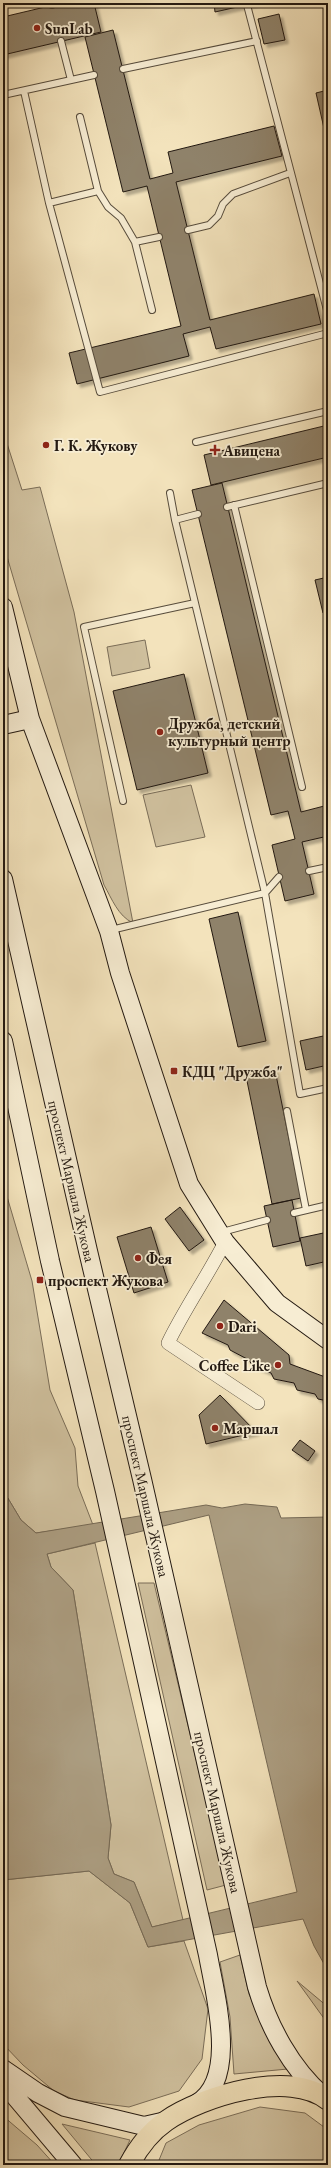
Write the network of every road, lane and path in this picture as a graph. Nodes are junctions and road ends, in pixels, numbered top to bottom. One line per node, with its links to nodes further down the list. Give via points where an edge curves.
1 (247, 5): 3 (lane)
2 (61, 41): 6 (lane)
3 (257, 41): 4 (lane); 10 (lane)
4 (123, 69)
5 (94, 75): 6 (lane)
6 (71, 80): 7 (lane)
7 (24, 91): 8 (lane); 12 (lane)
8 (3, 95)
9 (80, 117): 11 (lane)
10 (290, 173): 13 (lane, via 233,194 209,225); 17 (lane)
11 (98, 192): 12 (lane); 15 (lane, via 108,207 121,218)
12 (49, 203): 18 (lane, via 100,392)
13 (188, 230)
14 (159, 236): 15 (lane)
15 (135, 242): 16 (lane)
16 (152, 310)
17 (328, 314)
18 (328, 333)
19 (328, 411): 20 (lane)
20 (196, 442)
21 (328, 483): 23 (lane)
22 (170, 493): 26 (lane)
23 (234, 505): 24 (lane); 31 (lane)
24 (227, 507)
25 (198, 514): 26 (lane)
26 (175, 520): 27 (lane)
27 (195, 603): 32 (lane, via 84,628); 37 (lane)
28 (3, 607): 29 (main road)
29 (30, 719): 30 (main road); 38 (main road)
30 (3, 725)
31 (302, 787)
32 (123, 801)
33 (328, 867): 34 (lane)
34 (309, 871)
35 (279, 877): 37 (lane)
36 (3, 879): 51 (main road, проспект Маршала Жукова, via 260,1998 297,2068)
37 (266, 893): 38 (lane); 40 (lane, via 300,1094)
38 (109, 931): 46 (main road, via 120,973 188,1184)
39 (3, 1041): 52 (main road, via 50,1261 106,1491 208,1956 220,2039 219,2065 210,2092)
40 (328, 1088)
41 (287, 1110): 43 (lane)
42 (328, 1205): 43 (lane)
43 (306, 1210): 44 (lane)
44 (294, 1213)
45 (267, 1220): 46 (lane)
46 (222, 1238): 47 (main road, via 277,1303); 48 (street, via 204,1283 180,1319 168,1343)
47 (328, 1340)
48 (258, 1403)
49 (3, 2069): 53 (main road, via 38,2093 65,2107 144,2126)
50 (3, 2082): 54 (main road)
51 (326, 2098): 52 (main road, via 300,2088 262,2088 237,2091)
52 (190, 2108): 53 (main road)
53 (166, 2121): 55 (main road, via 146,2138)
54 (73, 2165)
55 (129, 2165)

